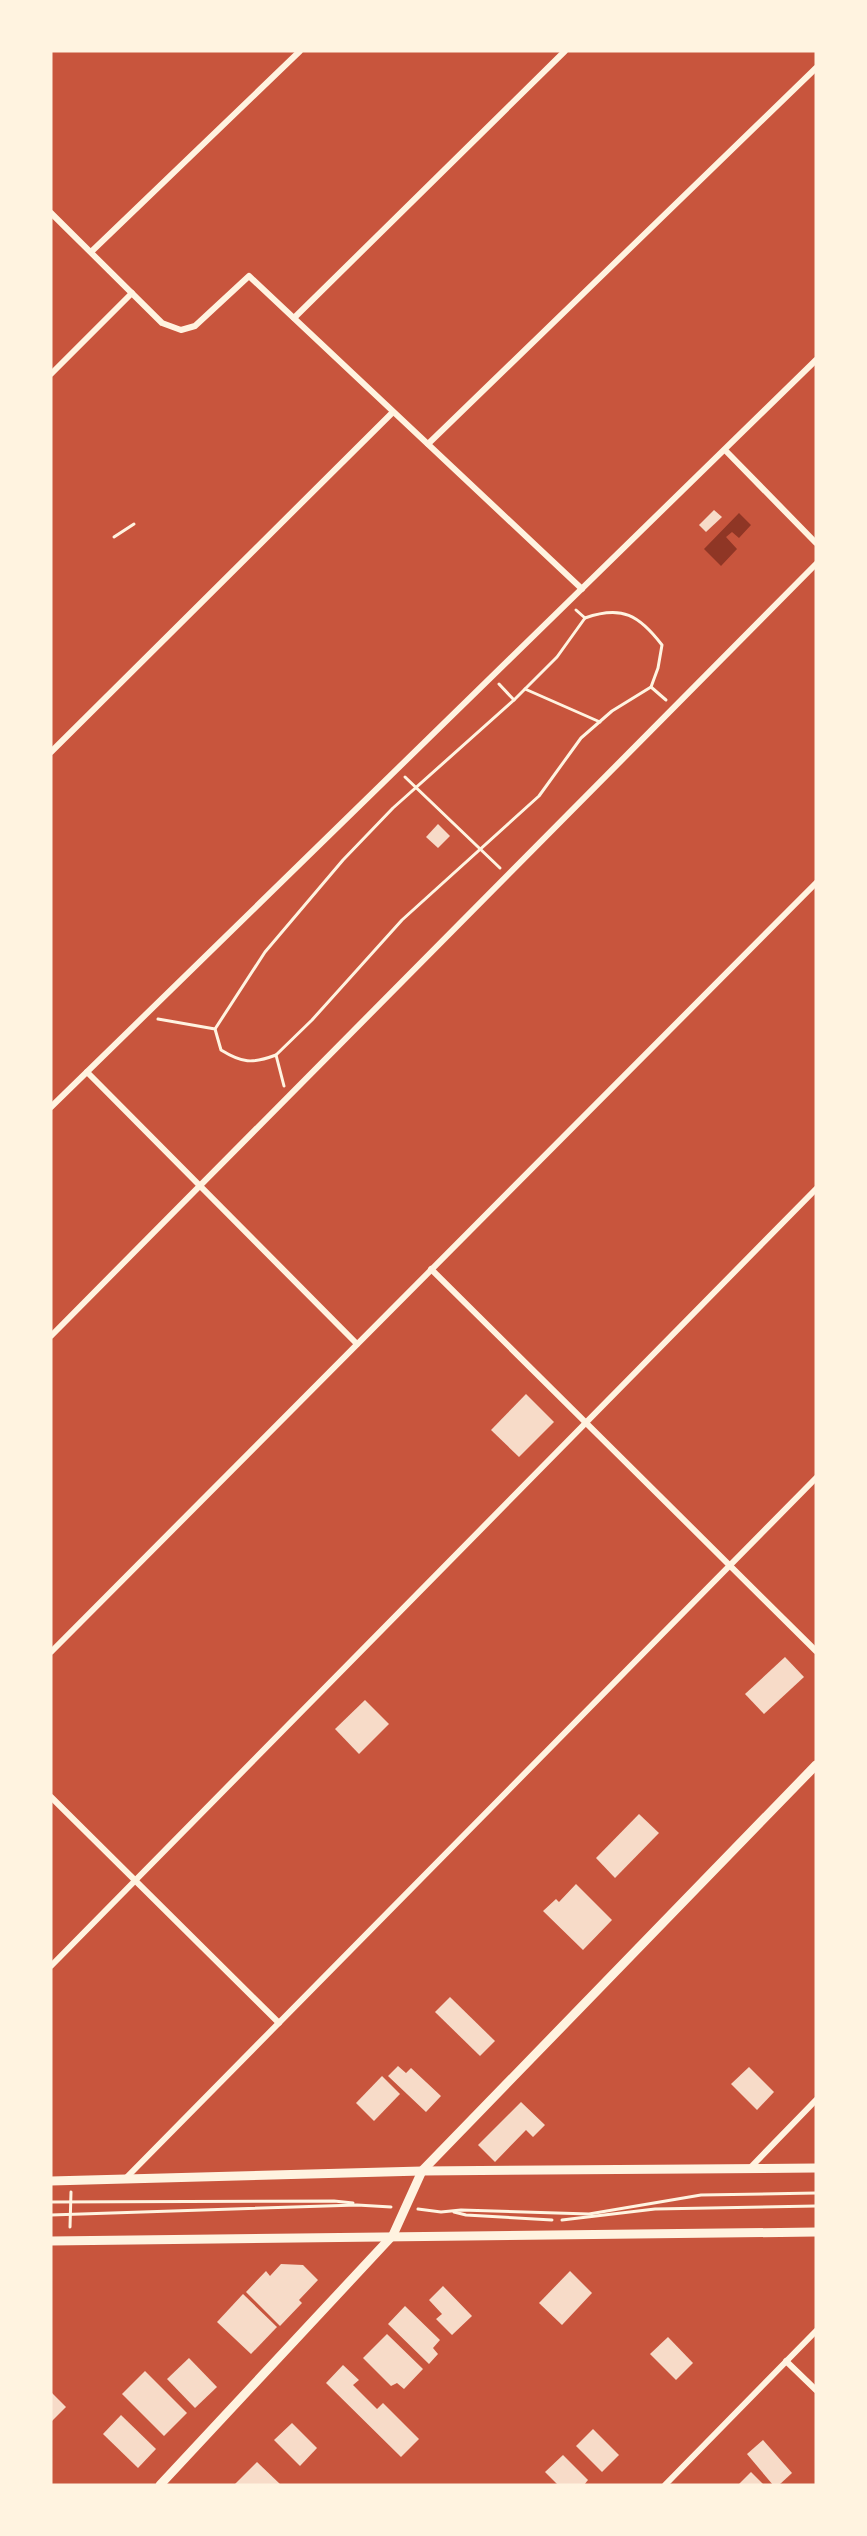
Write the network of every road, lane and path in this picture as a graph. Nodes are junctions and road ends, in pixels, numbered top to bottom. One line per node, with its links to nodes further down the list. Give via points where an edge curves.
1 (300, 51): 5 (street)
2 (566, 51): 7 (street)
3 (816, 68): 11 (street)
4 (51, 213): 5 (street)
5 (91, 252): 6 (street)
6 (132, 293): 7 (street, via 162,323 181,330 195,326 249,276); 9 (street)
7 (294, 318): 10 (street)
8 (816, 360): 12 (street)
9 (51, 374)
10 (393, 412): 11 (street); 26 (street)
11 (428, 444): 17 (street)
12 (725, 450): 15 (street); 17 (street)
13 (134, 524): 14 (path)
14 (114, 537)
15 (816, 543)
16 (816, 564): 24 (street)
17 (582, 589): 18 (street)
18 (568, 603): 19 (path); 20 (street)
19 (585, 618): 21 (path, via 605,611 626,613 646,624 662,645); 22 (path, via 557,657)
20 (493, 676): 23 (path); 27 (street)
21 (651, 687): 24 (path); 25 (path)
22 (525, 690): 23 (path); 25 (path)
23 (514, 700): 28 (path)
24 (675, 706): 30 (street)
25 (600, 722): 29 (path, via 581,738 539,796)
26 (51, 752)
27 (398, 769): 28 (path); 32 (street)
28 (417, 788): 29 (path); 33 (path, via 343,860 272,944)
29 (481, 850): 30 (path); 34 (path, via 402,920)
30 (507, 876): 36 (street)
31 (816, 883): 40 (street)
32 (145, 1016): 33 (path); 35 (street)
33 (215, 1029): 34 (path, via 221,1050 240,1061)
34 (276, 1055): 36 (path)
35 (87, 1072): 37 (street); 38 (street)
36 (287, 1099): 38 (street)
37 (51, 1107)
38 (200, 1186): 41 (street); 42 (street)
39 (816, 1189): 43 (street)
40 (431, 1269): 42 (street); 43 (street)
41 (51, 1336)
42 (357, 1344): 47 (street)
43 (586, 1423): 45 (street); 50 (street)
44 (816, 1478): 45 (street)
45 (730, 1566): 46 (street); 52 (street)
46 (816, 1651)
47 (51, 1652)
48 (816, 1765): 56 (street)
49 (51, 1797): 50 (street)
50 (136, 1881): 51 (street); 52 (street)
51 (51, 1966)
52 (279, 2023): 57 (street)
53 (816, 2100): 54 (street)
54 (750, 2168): 55 (street); 56 (street)
55 (816, 2168)
56 (422, 2171): 57 (street); 69 (street)
57 (125, 2179): 58 (street)
58 (72, 2180): 59 (street); 62 (path)
59 (51, 2181)
60 (816, 2193): 64 (path, via 701,2195 589,2214)
61 (51, 2202): 62 (path)
62 (70, 2202): 67 (path); 67 (path, via 334,2201 373,2206)
63 (816, 2206): 64 (path, via 655,2209 558,2220 466,2216)
64 (450, 2211): 65 (path)
65 (441, 2212)
66 (51, 2215): 67 (path)
67 (70, 2215): 71 (path)
68 (816, 2232): 69 (street)
69 (393, 2235): 71 (street); 75 (street)
70 (51, 2241): 71 (street)
71 (69, 2241)
72 (816, 2331): 73 (street)
73 (786, 2361): 74 (street); 76 (street)
74 (816, 2390)
75 (160, 2485)
76 (665, 2485)

